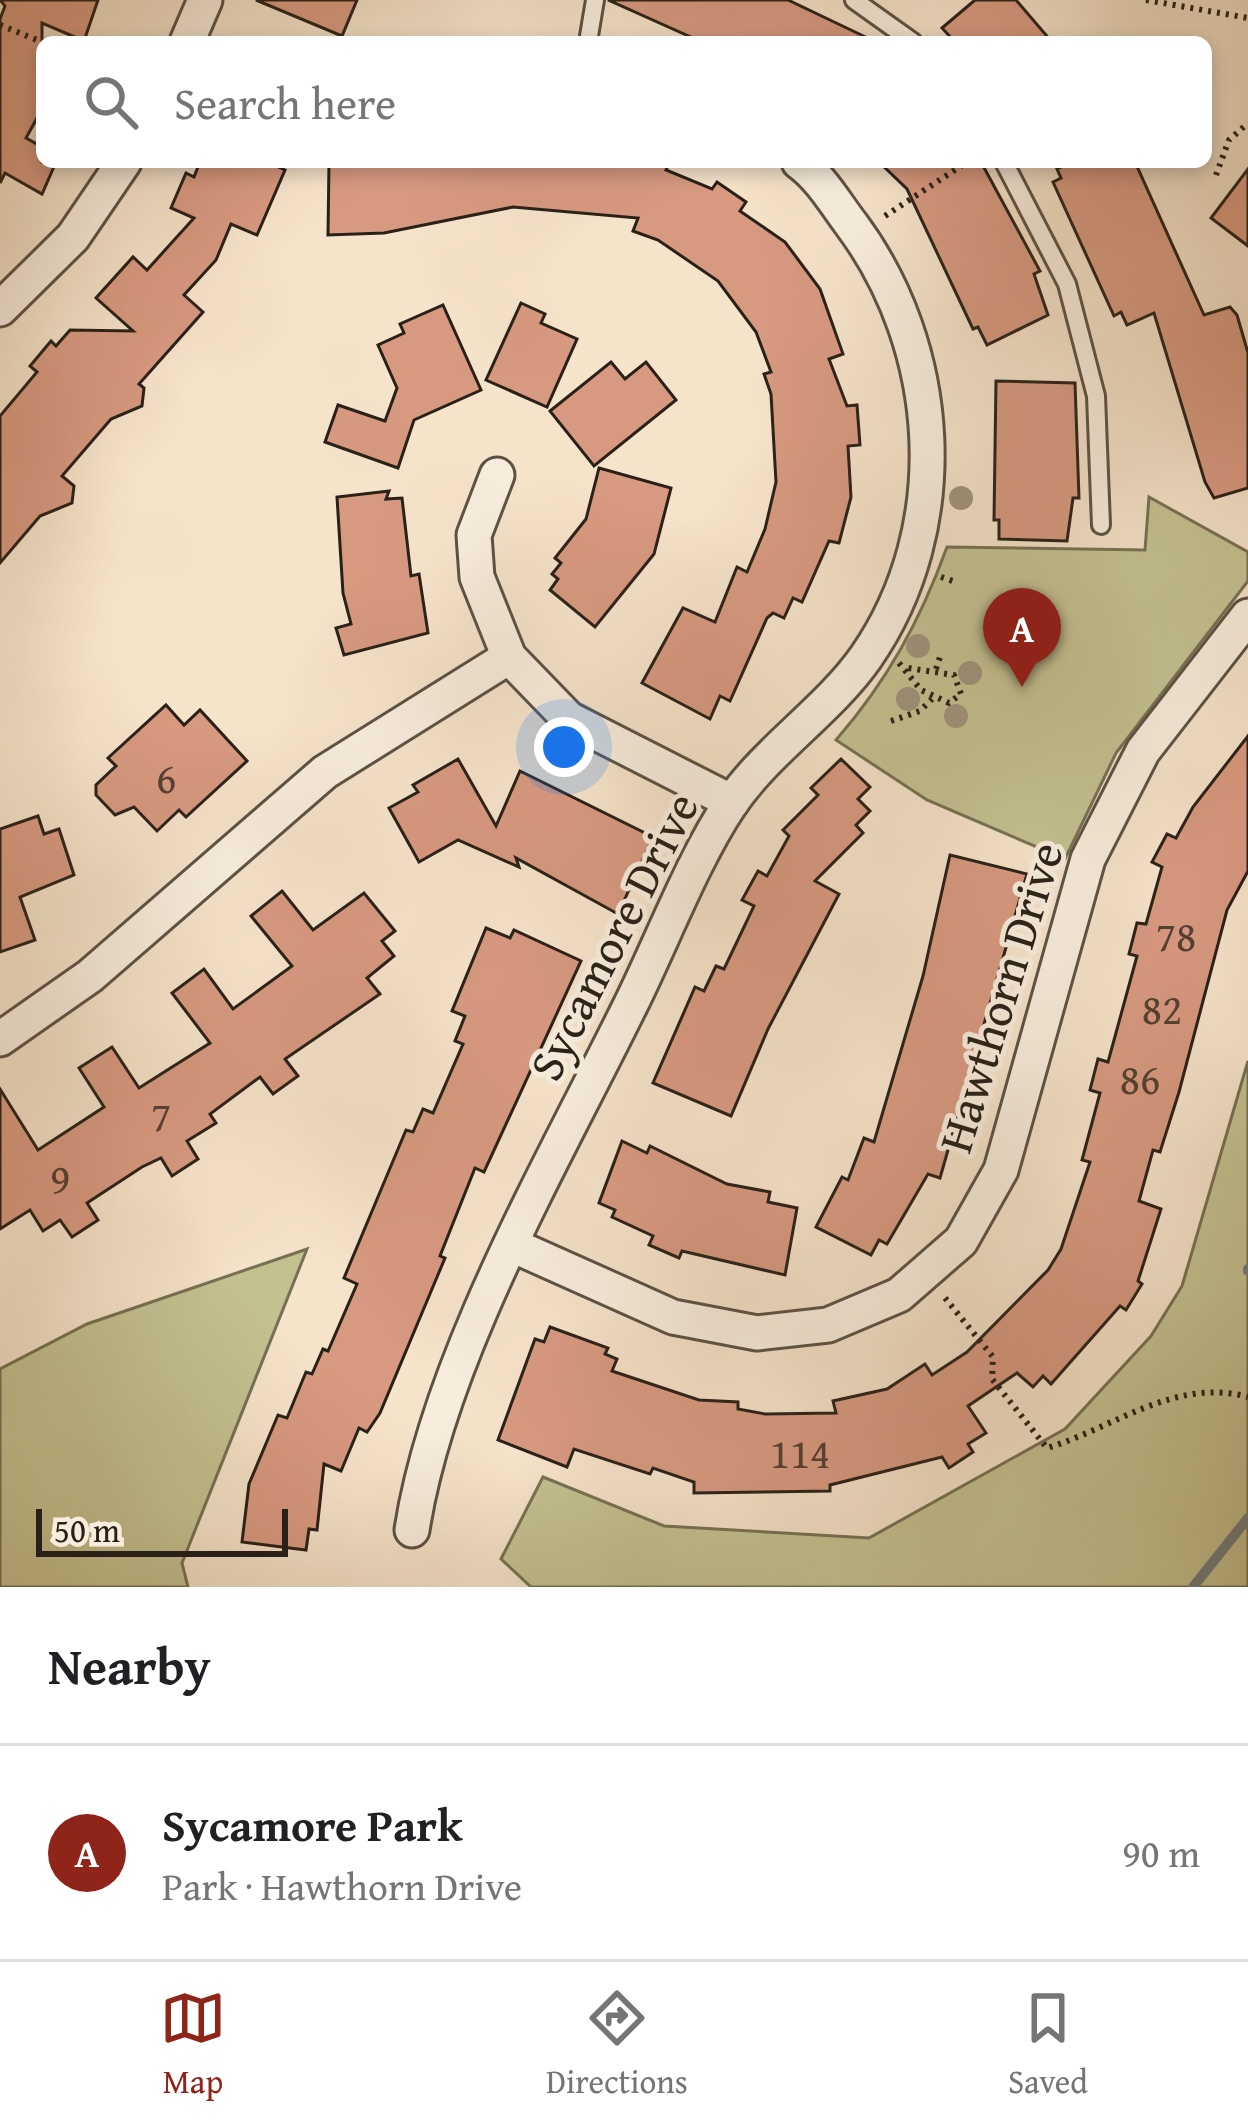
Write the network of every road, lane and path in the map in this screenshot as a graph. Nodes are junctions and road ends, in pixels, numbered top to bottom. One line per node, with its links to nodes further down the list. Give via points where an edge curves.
1 (205, 0): 7 (street)
2 (596, 0): 8 (lane)
3 (854, 0): 9 (lane)
4 (1146, 0): 5 (path)
5 (1248, 18)
6 (0, 25): 10 (path)
7 (190, 36)
8 (589, 36)
9 (905, 36)
10 (36, 40)
11 (1248, 123): 16 (path, via 1228,140)
12 (120, 168): 18 (street, via 73,237)
13 (805, 168): 27 (street, Sycamore Drive, via 882,265 915,346 928,457 914,543 887,621 844,685)
14 (958, 168): 17 (path)
15 (1007, 168): 20 (lane, via 1067,284 1096,396)
16 (1216, 175)
17 (882, 218)
18 (0, 309)
19 (497, 475): 23 (street, via 474,535 477,577)
20 (1101, 525)
21 (1248, 616): 30 (street, Hawthorn Drive, via 1143,751 1088,859 1001,1170 961,1240)
22 (941, 654): 24 (path)
23 (509, 657): 27 (street, via 569,719); 28 (street, via 364,743 90,976)
24 (937, 669): 25 (path, via 908,668); 25 (path, via 963,688 950,703)
25 (932, 699): 26 (path)
26 (891, 721)
27 (732, 802): 29 (street, Sycamore Drive)
28 (0, 1039)
29 (512, 1245): 30 (street, Hawthorn Drive, via 673,1317 757,1333 828,1325 899,1295); 32 (street, Sycamore Drive, via 422,1461)
30 (924, 1272): 31 (path, via 993,1357 992,1378 1047,1448 1099,1432 1162,1397)
31 (1246, 1396)
32 (412, 1530)

